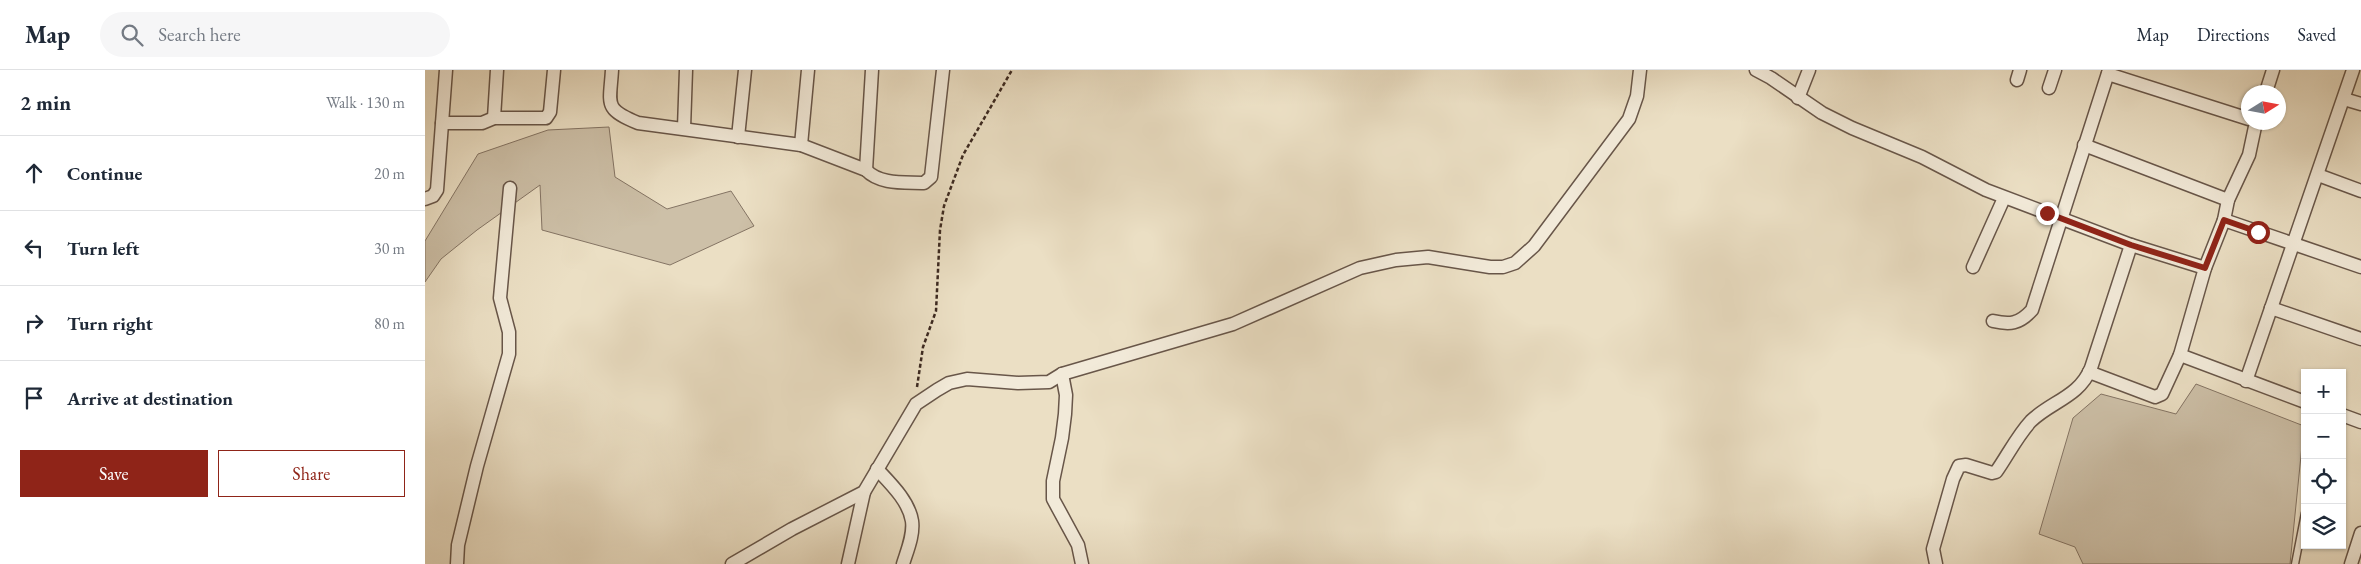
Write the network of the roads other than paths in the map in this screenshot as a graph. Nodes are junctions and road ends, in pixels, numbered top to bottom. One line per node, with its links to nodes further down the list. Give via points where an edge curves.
1 (446, 70): 24 (street)
2 (497, 70): 23 (street)
3 (554, 70): 23 (street, via 550,112 546,118)
4 (612, 70): 25 (street, via 610,100 616,113 637,123)
5 (686, 70): 25 (street)
6 (745, 70): 27 (street)
7 (808, 70): 28 (street)
8 (872, 70): 30 (street)
9 (943, 70): 30 (street, via 931,176 924,183 885,180 872,177)
10 (1640, 70): 49 (street, via 1637,96 1629,119 1534,246 1515,262 1503,267 1490,267 1428,257 1360,268 1233,324)
11 (1756, 70): 19 (street)
12 (1809, 70): 19 (street)
13 (2055, 70): 18 (street)
14 (2273, 70): 17 (street)
15 (2353, 70): 20 (street)
16 (2108, 72): 22 (street); 29 (street)
17 (2268, 85)
18 (2049, 88)
19 (1798, 98): 34 (street, via 1852,128 1922,157)
20 (2344, 99): 21 (street); 31 (street)
21 (2361, 104)
22 (2241, 116)
23 (494, 118): 24 (street, via 481,123)
24 (442, 123): 35 (street, via 437,190)
25 (684, 128): 27 (street)
26 (2254, 130): 36 (street, via 2246,164)
27 (738, 137): 28 (street)
28 (801, 145): 30 (street)
29 (2085, 145): 36 (street); 37 (street)
30 (866, 170)
31 (2318, 175): 33 (street); 39 (street)
32 (510, 188): 58 (street, via 501,298 509,332 509,354 477,466 458,545)
33 (2361, 191)
34 (2004, 198): 37 (street); 41 (street)
35 (425, 199)
36 (2228, 200): 38 (street)
37 (2061, 218): 40 (street); 45 (street, via 2031,310 2018,323)
38 (2224, 220): 39 (street); 43 (street)
39 (2292, 244): 42 (street); 44 (street)
40 (2131, 245): 43 (street); 48 (street)
41 (1973, 267)
42 (2361, 267)
43 (2205, 268): 47 (street)
44 (2271, 308): 46 (street); 50 (street)
45 (1993, 321)
46 (2361, 339)
47 (2180, 355): 48 (street, via 2159,398); 50 (street)
48 (2089, 372): 63 (street, via 2072,395 2030,422 1996,472 1959,466 1933,549)
49 (1062, 374): 54 (street, via 1049,382 967,379 949,383 915,404); 62 (street, via 1065,414 1053,481 1053,500 1079,545)
50 (2246, 381): 51 (street)
51 (2301, 401)
52 (2346, 416): 53 (street)
53 (2361, 422)
54 (877, 469): 55 (street); 61 (street, via 894,486 912,521)
55 (864, 492): 59 (street); 60 (street)
56 (2301, 533): 64 (lane)
57 (2361, 533): 65 (street)
58 (457, 564)
59 (732, 564)
60 (848, 564)
61 (903, 564)
62 (1082, 564)
63 (1936, 564)
64 (2295, 564)
65 (2351, 564)

